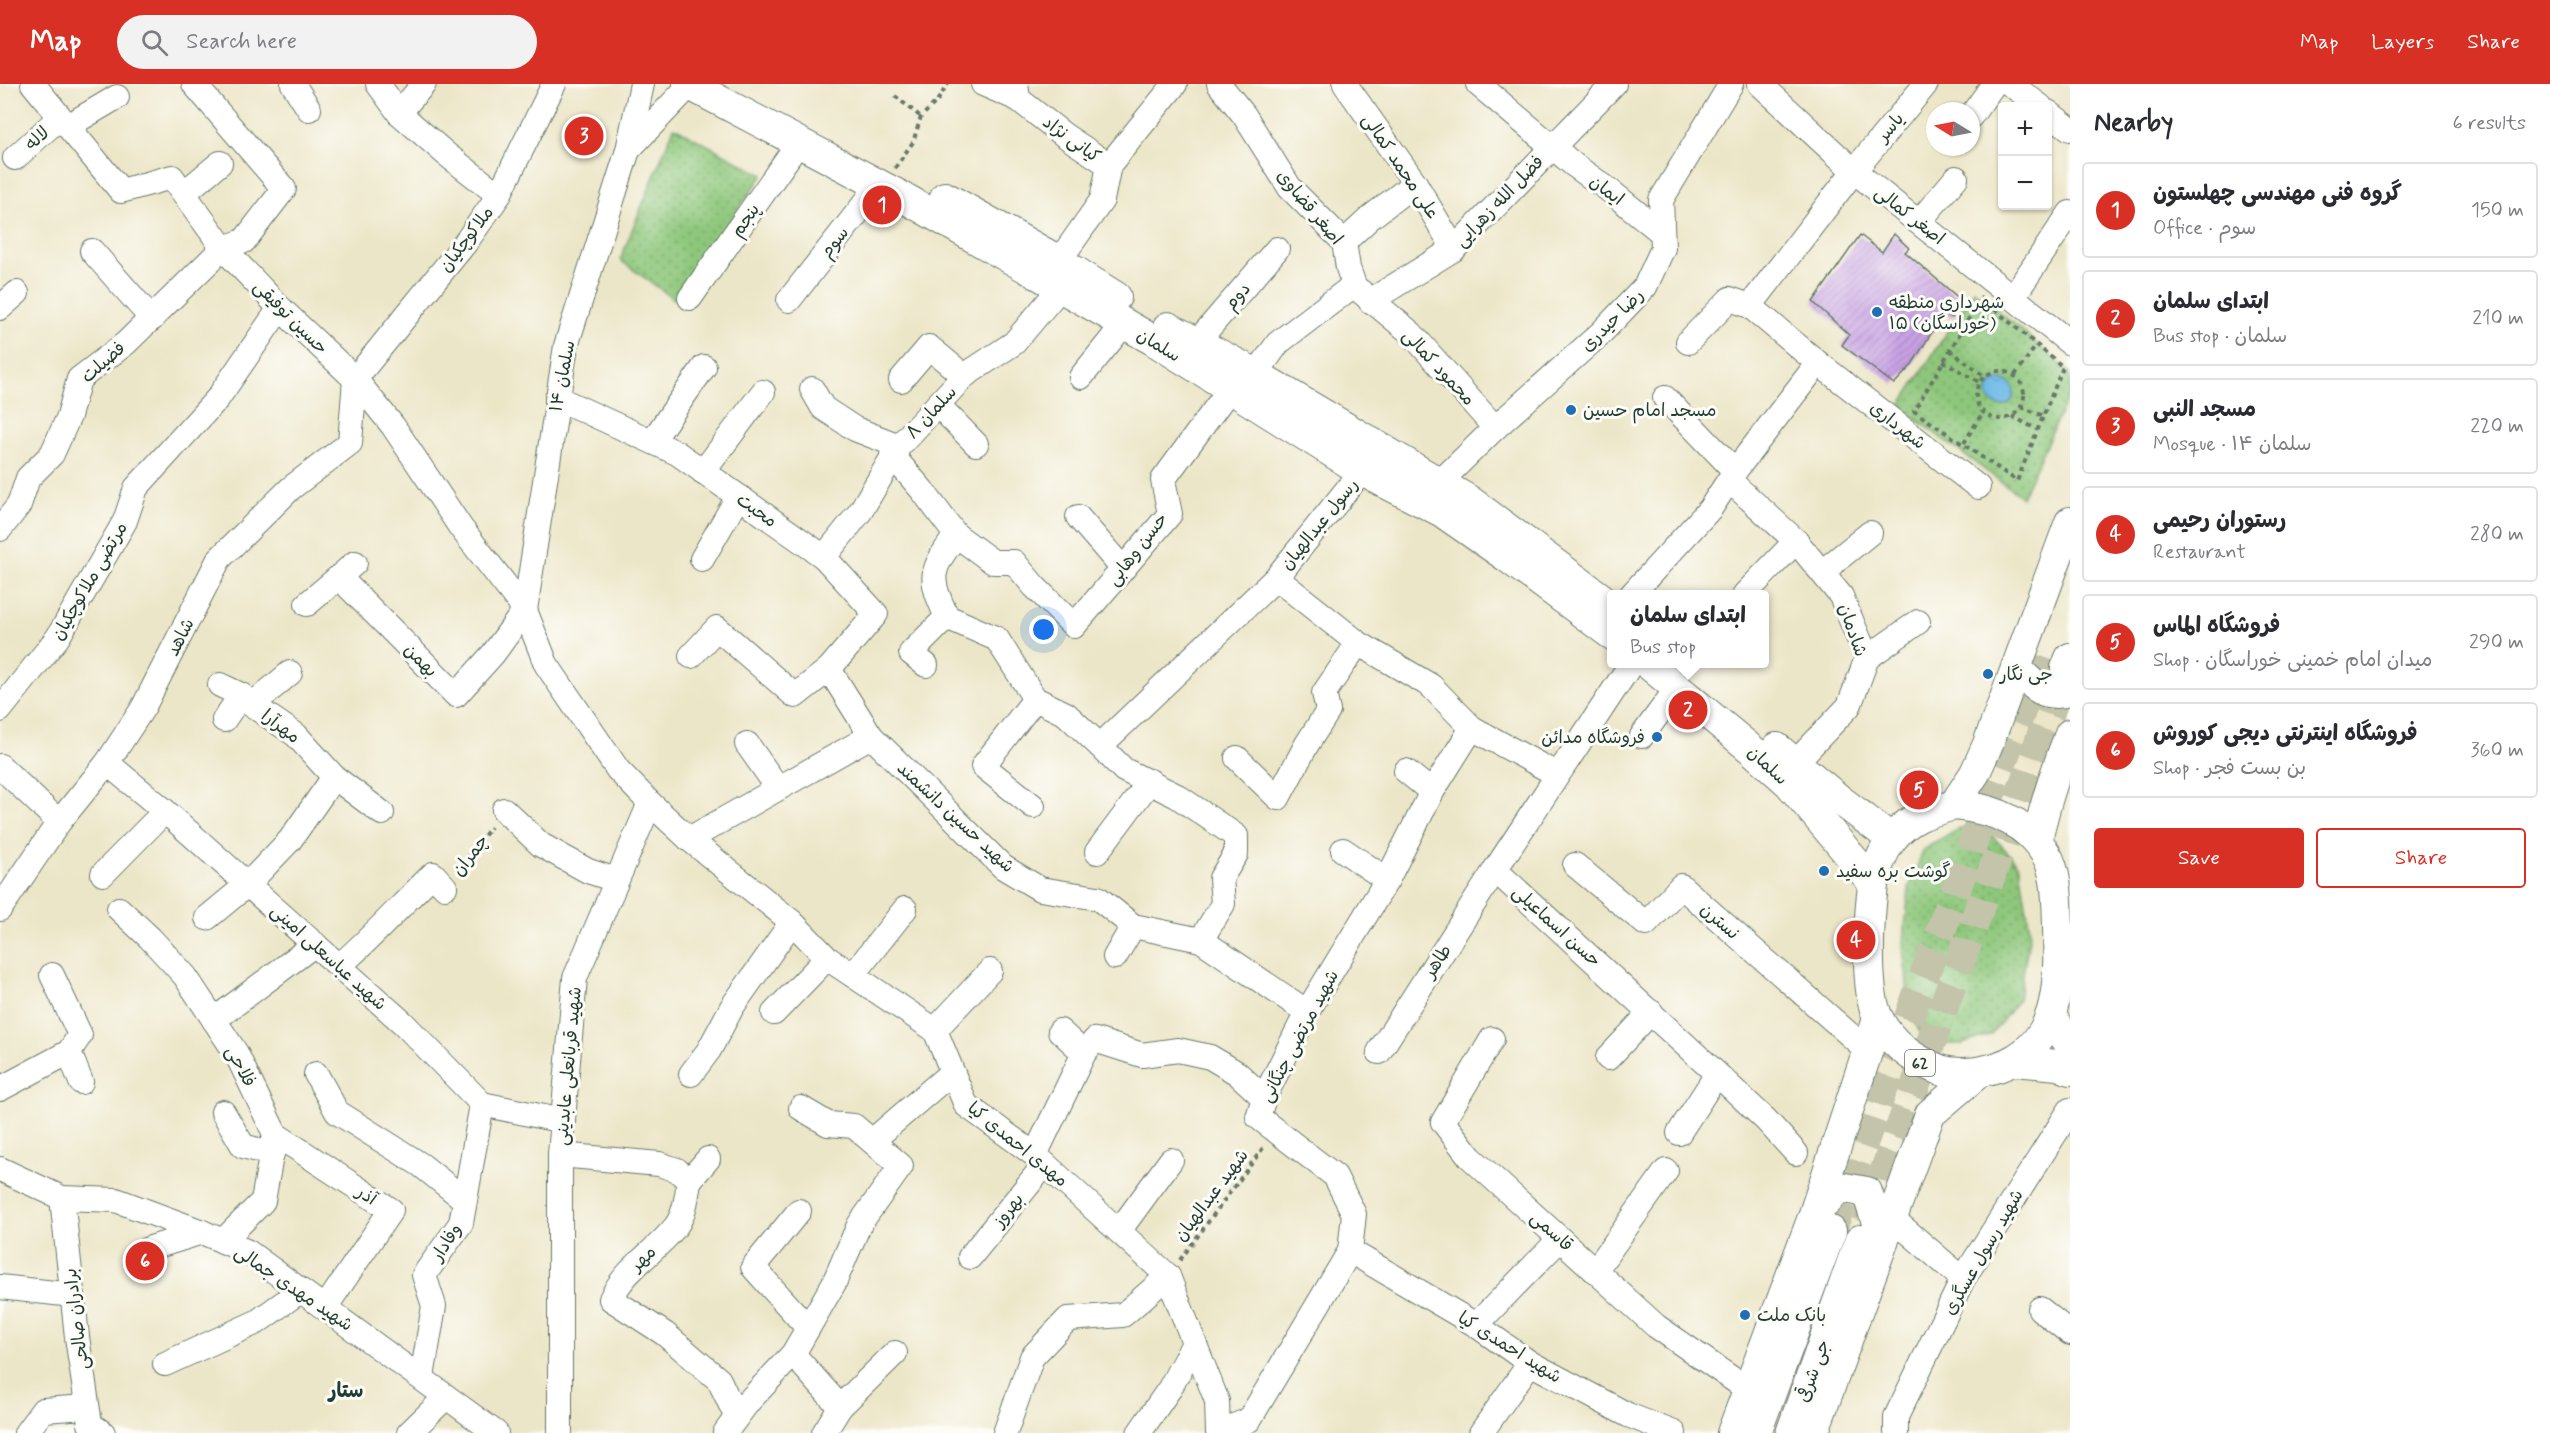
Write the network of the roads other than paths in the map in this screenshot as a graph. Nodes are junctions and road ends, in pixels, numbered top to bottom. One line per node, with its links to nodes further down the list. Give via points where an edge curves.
1 (33, 84): 28 (street, حسین توفیقی)
2 (194, 84): 46 (street, فضیلت, via 284,189 244,241)
3 (293, 84): 25 (street)
4 (378, 84): 26 (street)
5 (424, 84): 26 (street)
6 (554, 84): 41 (street, ملاکوچکیان)
7 (642, 84): 32 (street, سلمان ۱۴)
8 (690, 84): 30 (main road, سلمان); 32 (street, سلمان ۱۴)
9 (734, 84): 37 (main road, سلمان)
10 (983, 84): 21 (street, کیانی نژاد)
11 (1175, 84): 35 (street)
12 (1220, 84): 45 (street, اصغر قضاوی, via 1290,188)
13 (1345, 84): 39 (street, علی محمد کمالی)
14 (1478, 84): 31 (street, ایمان)
15 (1614, 84): 31 (street, فضل الله زهرایی)
16 (1731, 84): 44 (street, رضا حیدری, via 1661,200)
17 (1760, 84): 36 (street, اصغر کمالی)
18 (1926, 84): 36 (street, یاسر)
19 (1994, 84): 24 (street)
20 (2010, 84): 23 (street)
21 (1017, 91): 35 (street, کیانی نژاد, via 1064,135)
22 (117, 97): 28 (street, لاله)
23 (2035, 102)
24 (1980, 103)
25 (309, 109)
26 (399, 113): 41 (street)
27 (2052, 115): 29 (street)
28 (64, 122): 33 (street, لاله); 40 (street, حسین توفیقی, via 121,191 172,177)
29 (2070, 129)
30 (799, 142): 37 (main road, سلمان); 53 (street, پنجم)
31 (1552, 147): 44 (street, ایمان); 48 (street, فضل الله زهرایی)
32 (628, 150): 72 (street, سلمان ۱۴, via 566,346)
33 (15, 158)
34 (220, 163): 40 (street)
35 (1109, 165): 50 (street, کیانی نژاد, via 1102,200)
36 (1854, 171): 43 (street, اصغر کمالی); 55 (street, یاسر)
37 (887, 177): 50 (main road, سلمان); 54 (street, سوم)
38 (1956, 178): 43 (street)
39 (1415, 183): 45 (street); 48 (street, علی محمد کمالی)
40 (184, 193): 46 (street, حسین توفیقی)
41 (499, 195): 67 (street, ملاکوچکیان)
42 (2070, 213): 52 (street)
43 (1919, 222): 52 (street, اصغر کمالی)
44 (1662, 233): 75 (street, رضا حیدری, via 1663,248 1645,287 1601,333)
45 (1344, 242): 51 (street, اصغر قضاوی, via 1348,268)
46 (223, 248): 56 (street, حسین توفیقی); 57 (street, فضیلت)
47 (1277, 249): 61 (street, دوم)
48 (1454, 249): 51 (street, فضل الله زهرایی)
49 (92, 250): 57 (street)
50 (1060, 274): 58 (main road, سلمان); 61 (main road, سلمان); 65 (street, سلمان ۸, via 1014,343)
51 (1362, 293): 64 (street, via 1278,343); 75 (street, محمود کمالی, via 1411,333)
52 (2013, 297): 59 (street, اصغر کمالی)
53 (690, 298)
54 (789, 300)
55 (1750, 306): 60 (street, via 1730,299); 62 (street, شهرداری)
56 (280, 308): 67 (street, حسین توفیقی); 117 (street, مرتضی ملاکوچکیان, via 218,398 136,488 125,521 58,638)
57 (152, 319): 87 (street, فضیلت, via 79,379 69,416 52,454 28,478 19,505)
58 (1124, 324): 61 (main road, سلمان); 66 (street)
59 (2069, 341)
60 (1688, 342)
61 (1189, 350): 64 (main road, سلمان); 70 (main road, سلمان)
62 (1818, 363): 81 (street); 83 (street, شهرداری)
63 (704, 368): 76 (street)
64 (1256, 374): 82 (main road, سلمان)
65 (964, 376): 68 (street, via 929,347); 74 (street, سلمان ۸)
66 (1081, 377)
67 (355, 379): 101 (street, حسین توفیقی); 126 (street, شاهد, via 350,443 291,488 219,559 142,708)
68 (901, 380)
69 (812, 389): 78 (street, via 823,408)
70 (1229, 390): 79 (main road, سلمان); 93 (street, حسن وهابی, via 1163,480 1170,514)
71 (763, 392): 80 (street)
72 (557, 398): 76 (street, محبت); 101 (street, سلمان ۱۴)
73 (1665, 398): 81 (street, شادمان)
74 (938, 405): 77 (street); 78 (street, سلمان ۸)
75 (1495, 428): 82 (street, رضا حیدری)
76 (653, 441): 80 (street, محبت)
77 (976, 444)
78 (896, 451): 89 (street); 91 (street, سلمان ۸, via 860,512)
79 (1362, 471): 96 (street, رسول عبدالهیان); 104 (main road, سلمان, via 1442,512)
80 (703, 472): 84 (street, محبت)
81 (1733, 476): 90 (street, شادمان); 97 (street, via 1710,509)
82 (1439, 483): 99 (main road, سلمان, via 1470,501)
83 (1978, 487)
84 (738, 497): 91 (street, محبت); 92 (street)
85 (1078, 518): 93 (street)
86 (2070, 522): 111 (main road)
87 (0, 529)
88 (1870, 533): 94 (street)
89 (956, 535): 93 (street, حسن وهابی, via 993,562 1014,562 1074,626); 102 (street, via 935,565 934,588)
90 (1796, 541): 94 (street, شادمان); 98 (street)
91 (824, 557): 112 (street, محبت, via 876,614)
92 (702, 559)
93 (1122, 569)
94 (1822, 572): 107 (street, شادمان, via 1841,596)
95 (2070, 572): 111 (main road)
96 (1276, 578): 105 (street); 124 (street, رسول عبدالهیان)
97 (1636, 590)
98 (1749, 590)
99 (1607, 603)
100 (307, 604): 101 (street, بهمن, via 347,570 456,694 493,654)
101 (525, 610): 135 (street, via 546,664 618,771)
102 (947, 617): 108 (street, via 911,653); 116 (street, via 998,639)
103 (1918, 622): 107 (street)
104 (1607, 632)
105 (1358, 643): 119 (street, via 1431,686); 125 (street, via 1324,693 1328,711 1278,798)
106 (691, 656): 112 (street, via 717,628 795,696)
107 (1867, 658): 127 (street, شادمان, via 1849,706)
108 (926, 665)
109 (1628, 668): 130 (street)
110 (1661, 668): 114 (main road, سلمان)
111 (2053, 668): 136 (main road, via 1983,754)
112 (830, 669): 122 (street, شهید حسین دانشمند)
113 (290, 673): 115 (street)
114 (1679, 675): 121 (street); 127 (main road, سلمان); 152 (main road, سلمان, via 1789,783)
115 (238, 695): 118 (street); 131 (street, مهرآرا, via 296,735)
116 (1035, 699): 124 (street, via 1066,714); 137 (street, via 983,766)
117 (0, 710)
118 (224, 720)
119 (1472, 728): 130 (street); 134 (street, شهید مرتضی چنگانی)
120 (2070, 734): 144 (main road, via 2052,782)
121 (1642, 735)
122 (871, 736): 133 (street); 160 (street, شهید حسین دانشمند, via 1003,867 1040,888 1098,898)
123 (747, 744): 133 (street)
124 (1100, 746): 132 (street, via 1124,770)
125 (1237, 758)
126 (107, 763): 139 (street, شهید عباسعلی امینی); 141 (street, شاهد)
127 (1795, 763): 143 (main road, سلمان)
128 (0, 766): 141 (street)
129 (1406, 771): 134 (street)
130 (1556, 774): 148 (street)
131 (334, 777): 140 (street, مهرآرا); 153 (street, via 290,840)
132 (1150, 781): 146 (street); 161 (street, via 1236,836 1236,854 1221,878 1223,904)
133 (778, 788): 142 (street)
134 (1432, 792): 151 (street, شهید مرتضی چنگانی)
135 (651, 803): 142 (street); 150 (street, شهید قربانعلی عابدینی)
136 (1954, 805): 143 (main road, 62, via 1919,815); 144 (main road, 62, via 1979,807 2003,815 2022,826)
137 (1033, 806)
138 (504, 810): 150 (street, via 541,844 588,871)
139 (165, 811): 149 (street); 153 (street, شهید عباسعلی امینی)
140 (382, 813)
141 (59, 822): 155 (street, شاهد)
142 (689, 839): 159 (street)
143 (1893, 839): 152 (main road, 62)
144 (2037, 842): 172 (main road, 62, via 2047,855 2057,906 2059,981)
145 (1343, 850): 151 (street)
146 (1097, 852)
147 (1575, 865): 179 (street, نسترن, via 1646,924 1681,886)
148 (1495, 870): 170 (street, حسن اسماعیلی); 181 (street, طاهر)
149 (103, 874)
150 (616, 880): 198 (street, شهید قربانعلی عابدینی, via 575,978)
151 (1387, 880): 169 (street, شهید مرتضی چنگانی)
152 (1873, 883): 174 (main road, 62, via 1868,977)
153 (248, 884): 158 (street); 162 (street, شهید عباسعلی امینی)
154 (445, 887): 165 (street, چمران, via 433,874 374,936)
155 (0, 909)
156 (119, 909): 173 (street, فلاحی, via 185,976)
157 (905, 909): 168 (street)
158 (207, 918)
159 (792, 922): 164 (street); 189 (street)
160 (1133, 926): 161 (street, شهید حسین دانشمند); 163 (street)
161 (1201, 940): 169 (street, شهید حسین دانشمند)
162 (315, 944): 165 (street, شهید عباسعلی امینی); 173 (street)
163 (1115, 957)
164 (827, 958): 168 (street); 171 (street)
165 (339, 966): 194 (street, شهید عباسعلی امینی, via 403,1023)
166 (990, 971): 175 (street)
167 (52, 975): 180 (street, via 80,1035)
168 (853, 975): 175 (street)
169 (1307, 1012): 193 (street, شهید مرتضی چنگانی)
170 (1651, 1012): 183 (street); 190 (street, حسن اسماعیلی)
171 (774, 1013)
172 (2051, 1016): 178 (main road); 184 (main road, 62, via 2031,1049)
173 (214, 1020): 201 (street, فلاحی, via 236,1053)
174 (1878, 1020): 179 (main road); 187 (main road, 62, via 1896,1044 1920,1063 1948,1072)
175 (935, 1030): 186 (street, مهدی احمدی کیا)
176 (1060, 1031): 182 (street)
177 (1492, 1039): 217 (street, قاسمی, via 1443,1122 1470,1157)
178 (2070, 1045)
179 (1867, 1050): 213 (main road)
180 (69, 1052): 191 (street); 192 (street)
181 (1379, 1052)
182 (1084, 1053): 193 (street, via 1095,1040 1142,1055 1178,1050 1210,1058 1238,1073); 205 (street, بهروز)
183 (1608, 1058)
184 (2015, 1061): 185 (main road); 187 (main road, 62)
185 (2070, 1070)
186 (952, 1072): 200 (street); 205 (street, مهدی احمدی کیا, via 966,1106)
187 (1978, 1073): 215 (main road, via 1930,1114)
188 (316, 1074): 211 (street, via 337,1112 421,1165)
189 (691, 1074)
190 (1717, 1074): 199 (street); 202 (street, حسن اسماعیلی)
191 (81, 1082)
192 (0, 1089)
193 (1264, 1098): 219 (street, شهید مرتضی چنگانی, via 1258,1117 1335,1176 1354,1214)
194 (482, 1104): 198 (street); 211 (street, وفادار)
195 (801, 1108): 200 (street, via 828,1124 854,1126)
196 (2070, 1110): 223 (street, شهید رسول عسگری)
197 (223, 1112): 201 (street, via 243,1146)
198 (563, 1120): 203 (street, شهید قربانعلی عابدینی)
199 (1679, 1133)
200 (872, 1141): 230 (street, via 901,1166 859,1225 834,1283)
201 (273, 1144): 216 (street, via 263,1201); 227 (street, آذر, via 391,1210)
202 (1796, 1153)
203 (560, 1155): 209 (street, via 659,1164 677,1170); 249 (street, شهید قربانعلی عابدینی)
204 (708, 1159): 209 (street)
205 (1040, 1160): 214 (street, مهدی احمدی کیا); 220 (street, بهروز)
206 (1171, 1160): 214 (street)
207 (0, 1169): 210 (street, شهید مهدی جمالی)
208 (1666, 1172): 221 (street)
209 (689, 1181): 242 (street, مهر, via 677,1224 618,1284 611,1299 665,1334 719,1380)
210 (62, 1198): 216 (street, شهید مهدی جمالی, via 116,1200); 226 (street, برادران صالحی)
211 (465, 1200): 237 (street, وفادار, via 461,1223 424,1275 434,1306)
212 (799, 1211): 230 (street, via 753,1267)
213 (1822, 1224): 215 (main road, via 1839,1187 1867,1192); 238 (main road); 255 (main road, جی شرقی)
214 (1119, 1231): 222 (street, مهدی احمدی کیا)
215 (1878, 1233): 223 (street); 256 (main road, جی شرقی); 257 (main road)
216 (213, 1236): 218 (street); 225 (street, شهید مهدی جمالی, via 248,1252)
217 (1560, 1239): 221 (street, قاسمی); 229 (street)
218 (147, 1249)
219 (1350, 1251): 229 (street, شهید احمدی کیا); 244 (street, شهید مرتضی چنگانی, via 1250,1420)
220 (970, 1257)
221 (1595, 1271): 238 (street, قاسمی, via 1656,1326)
222 (1168, 1275): 232 (street, مهدی احمدی کیا); 243 (street, via 1123,1315 1068,1320 1032,1357)
223 (1963, 1279): 258 (street, شهید رسول عسگری, via 1896,1417)
224 (0, 1287): 226 (street)
225 (300, 1291): 227 (street, شهید مهدی جمالی); 236 (street, via 257,1322)
226 (73, 1295): 240 (street, برادران صالحی)
227 (325, 1308): 237 (street, شهید مهدی جمالی)
228 (2040, 1309): 231 (street)
229 (1476, 1325): 235 (street, شهید احمدی کیا)
230 (808, 1328): 234 (street)
231 (2070, 1333)
232 (1194, 1343): 244 (street, مهدی احمدی کیا, via 1217,1401); 251 (street)
233 (895, 1353): 241 (street)
234 (793, 1354): 241 (street); 242 (street)
235 (1530, 1363): 252 (street); 253 (street, شهید احمدی کیا, via 1628,1415)
236 (165, 1364)
237 (422, 1377): 239 (street, شهید مهدی جمالی)
238 (1747, 1389): 254 (main road)
239 (446, 1396): 247 (street); 248 (street, شهید مهدی جمالی)
240 (87, 1407): 245 (street, via 43,1410); 246 (street, برادران صالحی, via 90,1424)
241 (840, 1407): 250 (street)
242 (731, 1425)
243 (1014, 1429)
244 (1219, 1432)
245 (26, 1433)
246 (103, 1433)
247 (409, 1433)
248 (496, 1433)
249 (560, 1433)
250 (824, 1433)
251 (1139, 1433)
252 (1481, 1433)
253 (1674, 1433)
254 (1732, 1433)
255 (1756, 1433)
256 (1791, 1433)
257 (1813, 1433)
258 (1896, 1433)

